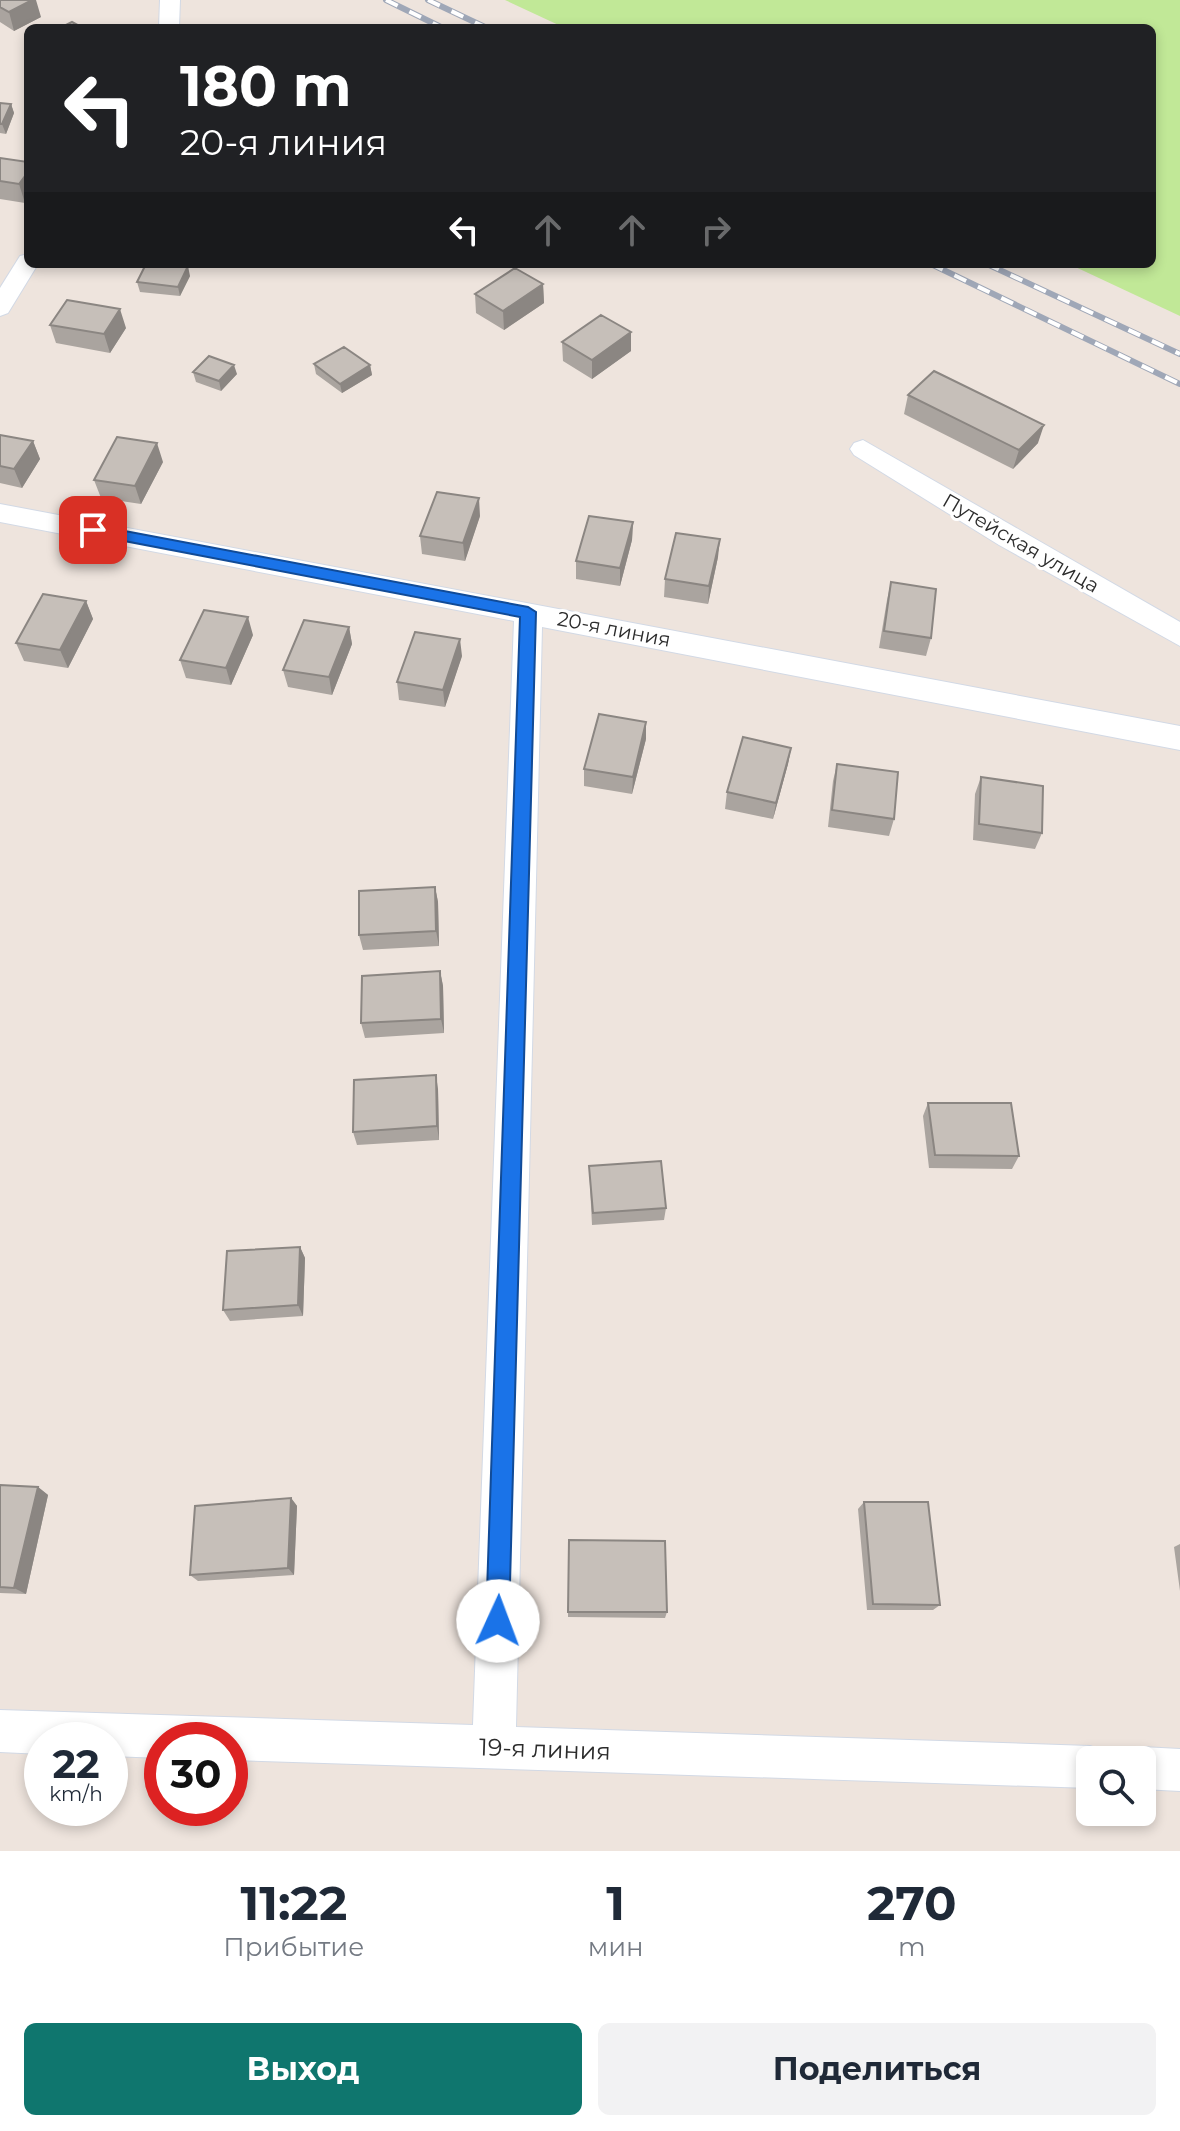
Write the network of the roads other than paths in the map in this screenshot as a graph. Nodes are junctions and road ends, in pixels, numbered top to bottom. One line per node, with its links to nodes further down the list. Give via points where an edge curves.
1 (170, 0): 2 (street)
2 (169, 24)
3 (24, 268): 4 (street)
4 (0, 308)
5 (863, 449): 8 (street, Путейская улица)
6 (0, 513): 7 (street, 20-я линия)
7 (528, 612): 9 (street, 20-я линия); 11 (street)
8 (1180, 635)
9 (1180, 738)
10 (0, 1731): 11 (street, 19-я линия)
11 (494, 1747): 12 (street, 19-я линия)
12 (1076, 1767)
13 (1156, 1769): 14 (street)
14 (1180, 1770)

